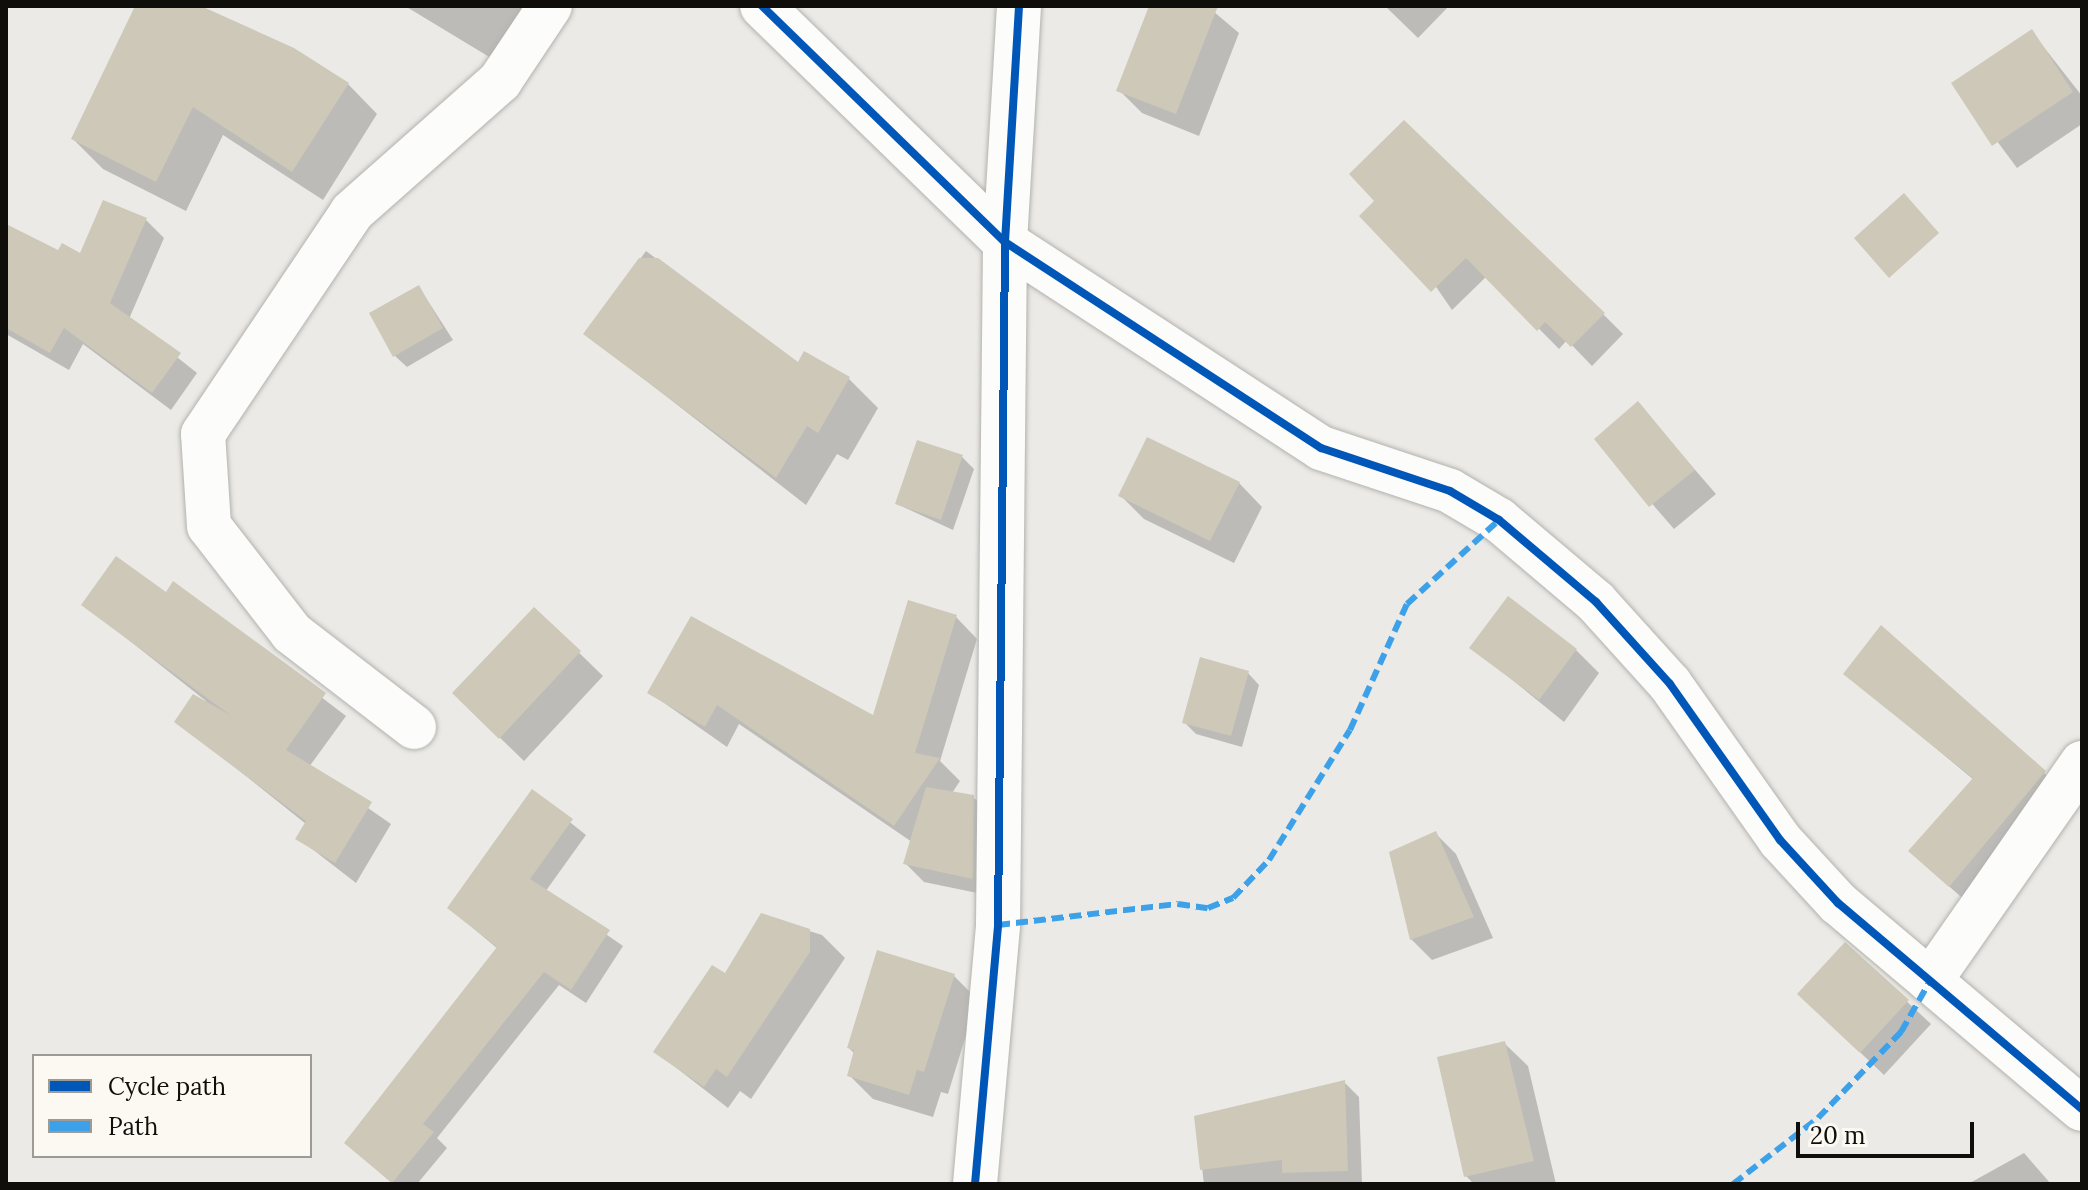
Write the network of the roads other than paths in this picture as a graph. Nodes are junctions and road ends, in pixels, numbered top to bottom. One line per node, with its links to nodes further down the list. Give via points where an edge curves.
1 (550, 6): 5 (street, via 500,81 352,212 203,434 209,526 292,633)
2 (762, 6): 4 (street)
3 (1019, 6): 4 (street)
4 (1005, 242): 7 (street, via 1321,448 1450,491 1499,520 1596,602 1670,684 1780,840 1838,903); 9 (street, via 998,925)
5 (414, 727)
6 (2082, 763): 7 (street)
7 (1930, 981): 8 (street)
8 (2082, 1109)
9 (975, 1184)

